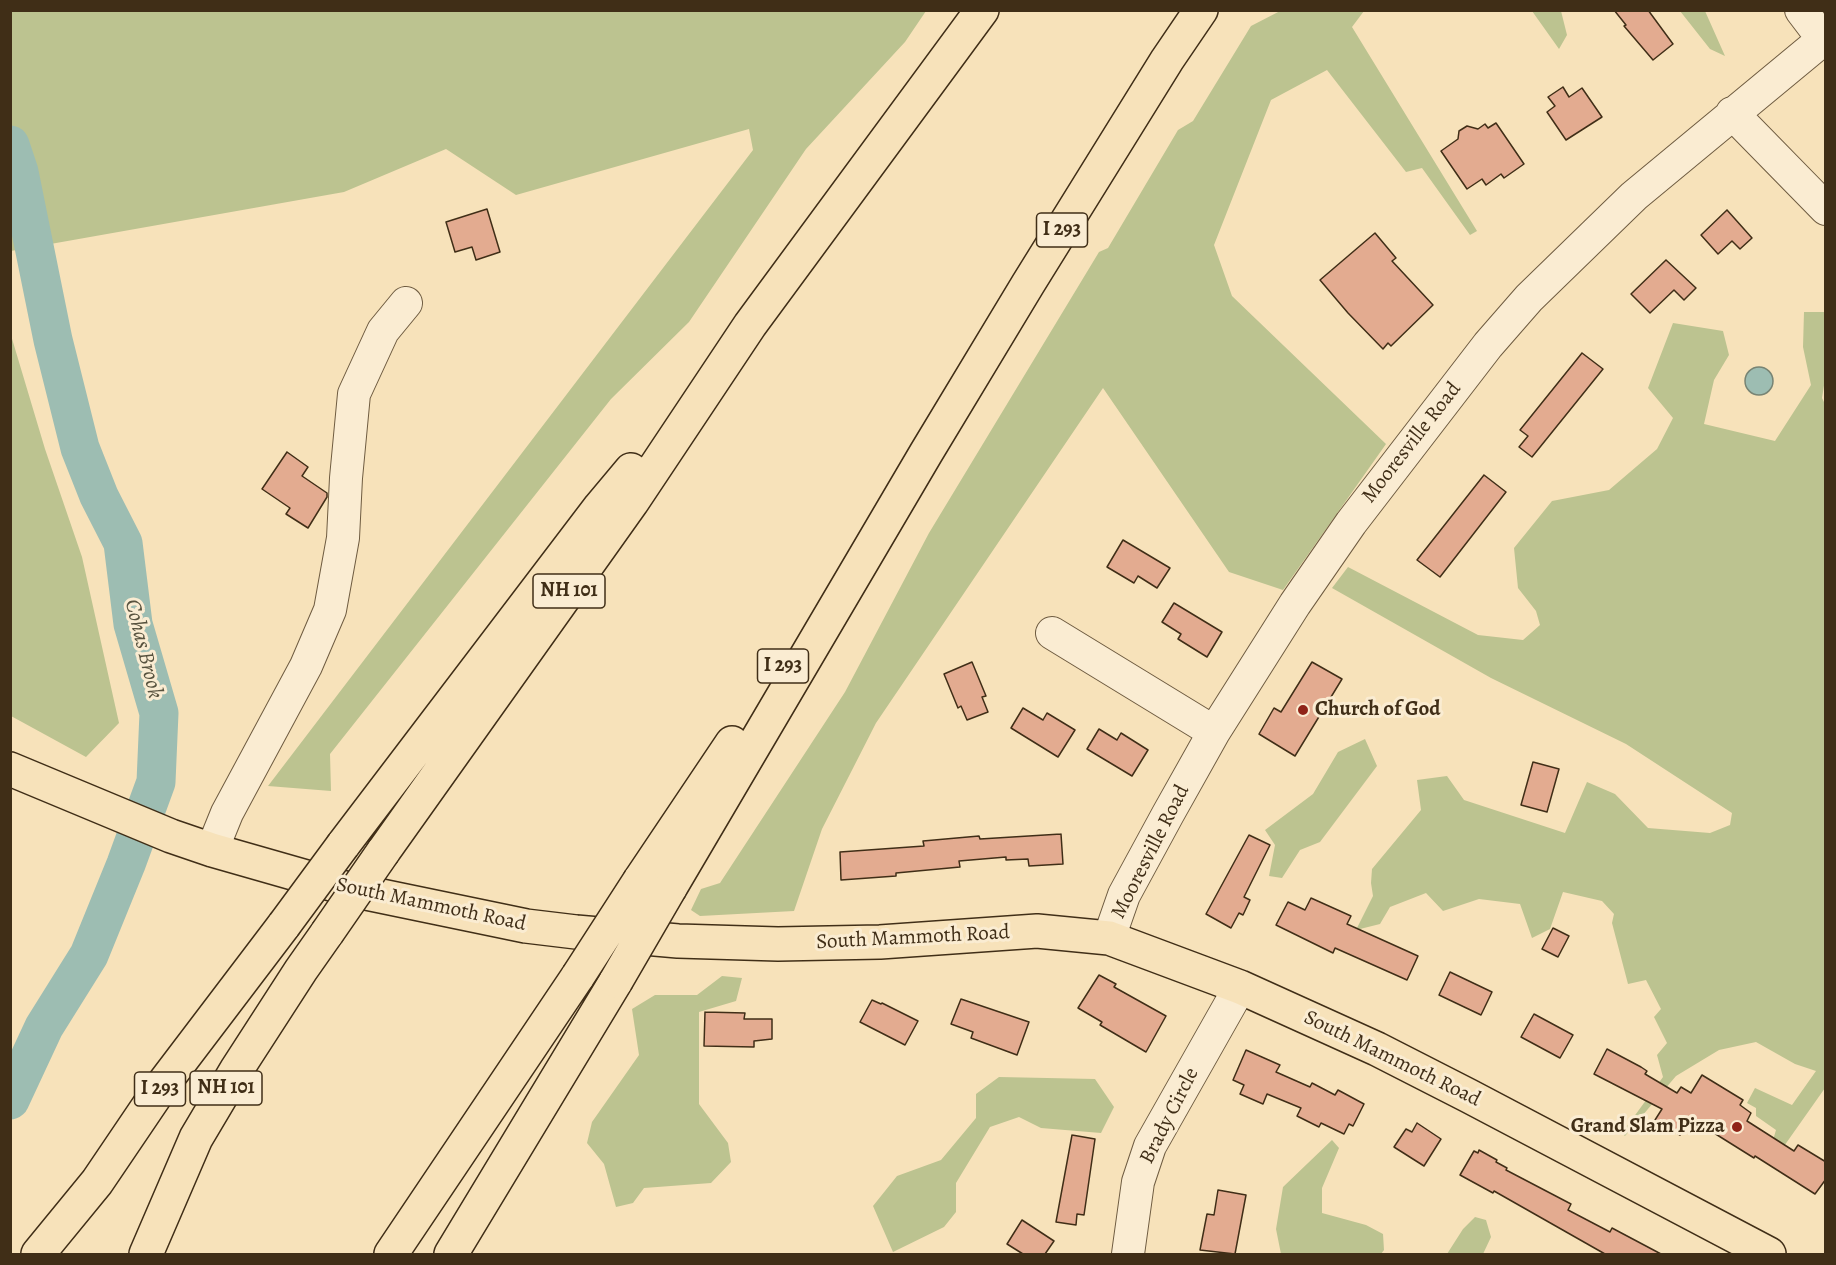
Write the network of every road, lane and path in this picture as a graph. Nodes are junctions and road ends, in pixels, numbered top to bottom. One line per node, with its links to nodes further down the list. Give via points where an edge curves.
1 (982, 10): 8 (main road)
2 (1201, 10): 13 (main road, I 293)
3 (1801, 10): 4 (street)
4 (1824, 38): 5 (street, Mooresville Road)
5 (1732, 113): 6 (street); 10 (street, Mooresville Road, via 1625,204 1529,298 1488,345 1352,522)
6 (1826, 209)
7 (406, 303): 12 (street, via 383,331 354,394 343,538 330,610 306,666 227,813)
8 (750, 325): 16 (main road, I 293, bridge, via 600,507 164,1083 97,1182); 17 (main road, NH 101, bridge, via 632,502 301,970 196,1138)
9 (1052, 633): 10 (street)
10 (1214, 732): 14 (street, Mooresville Road, via 1124,895)
11 (12, 772): 12 (main road, South Mammoth Road)
12 (212, 850): 14 (main road, South Mammoth Road, via 352,890 476,917 576,932 778,944 880,942 1037,931)
13 (655, 884): 18 (main road, bridge, via 578,976); 19 (main road, bridge, via 616,981)
14 (1109, 938): 15 (main road, South Mammoth Road)
15 (1240, 987): 20 (street, Brady Circle, via 1150,1146 1138,1182); 21 (main road, South Mammoth Road, via 1377,1049)
16 (38, 1254)
17 (146, 1254)
18 (391, 1254)
19 (451, 1254)
20 (1128, 1254)
21 (1769, 1254)

